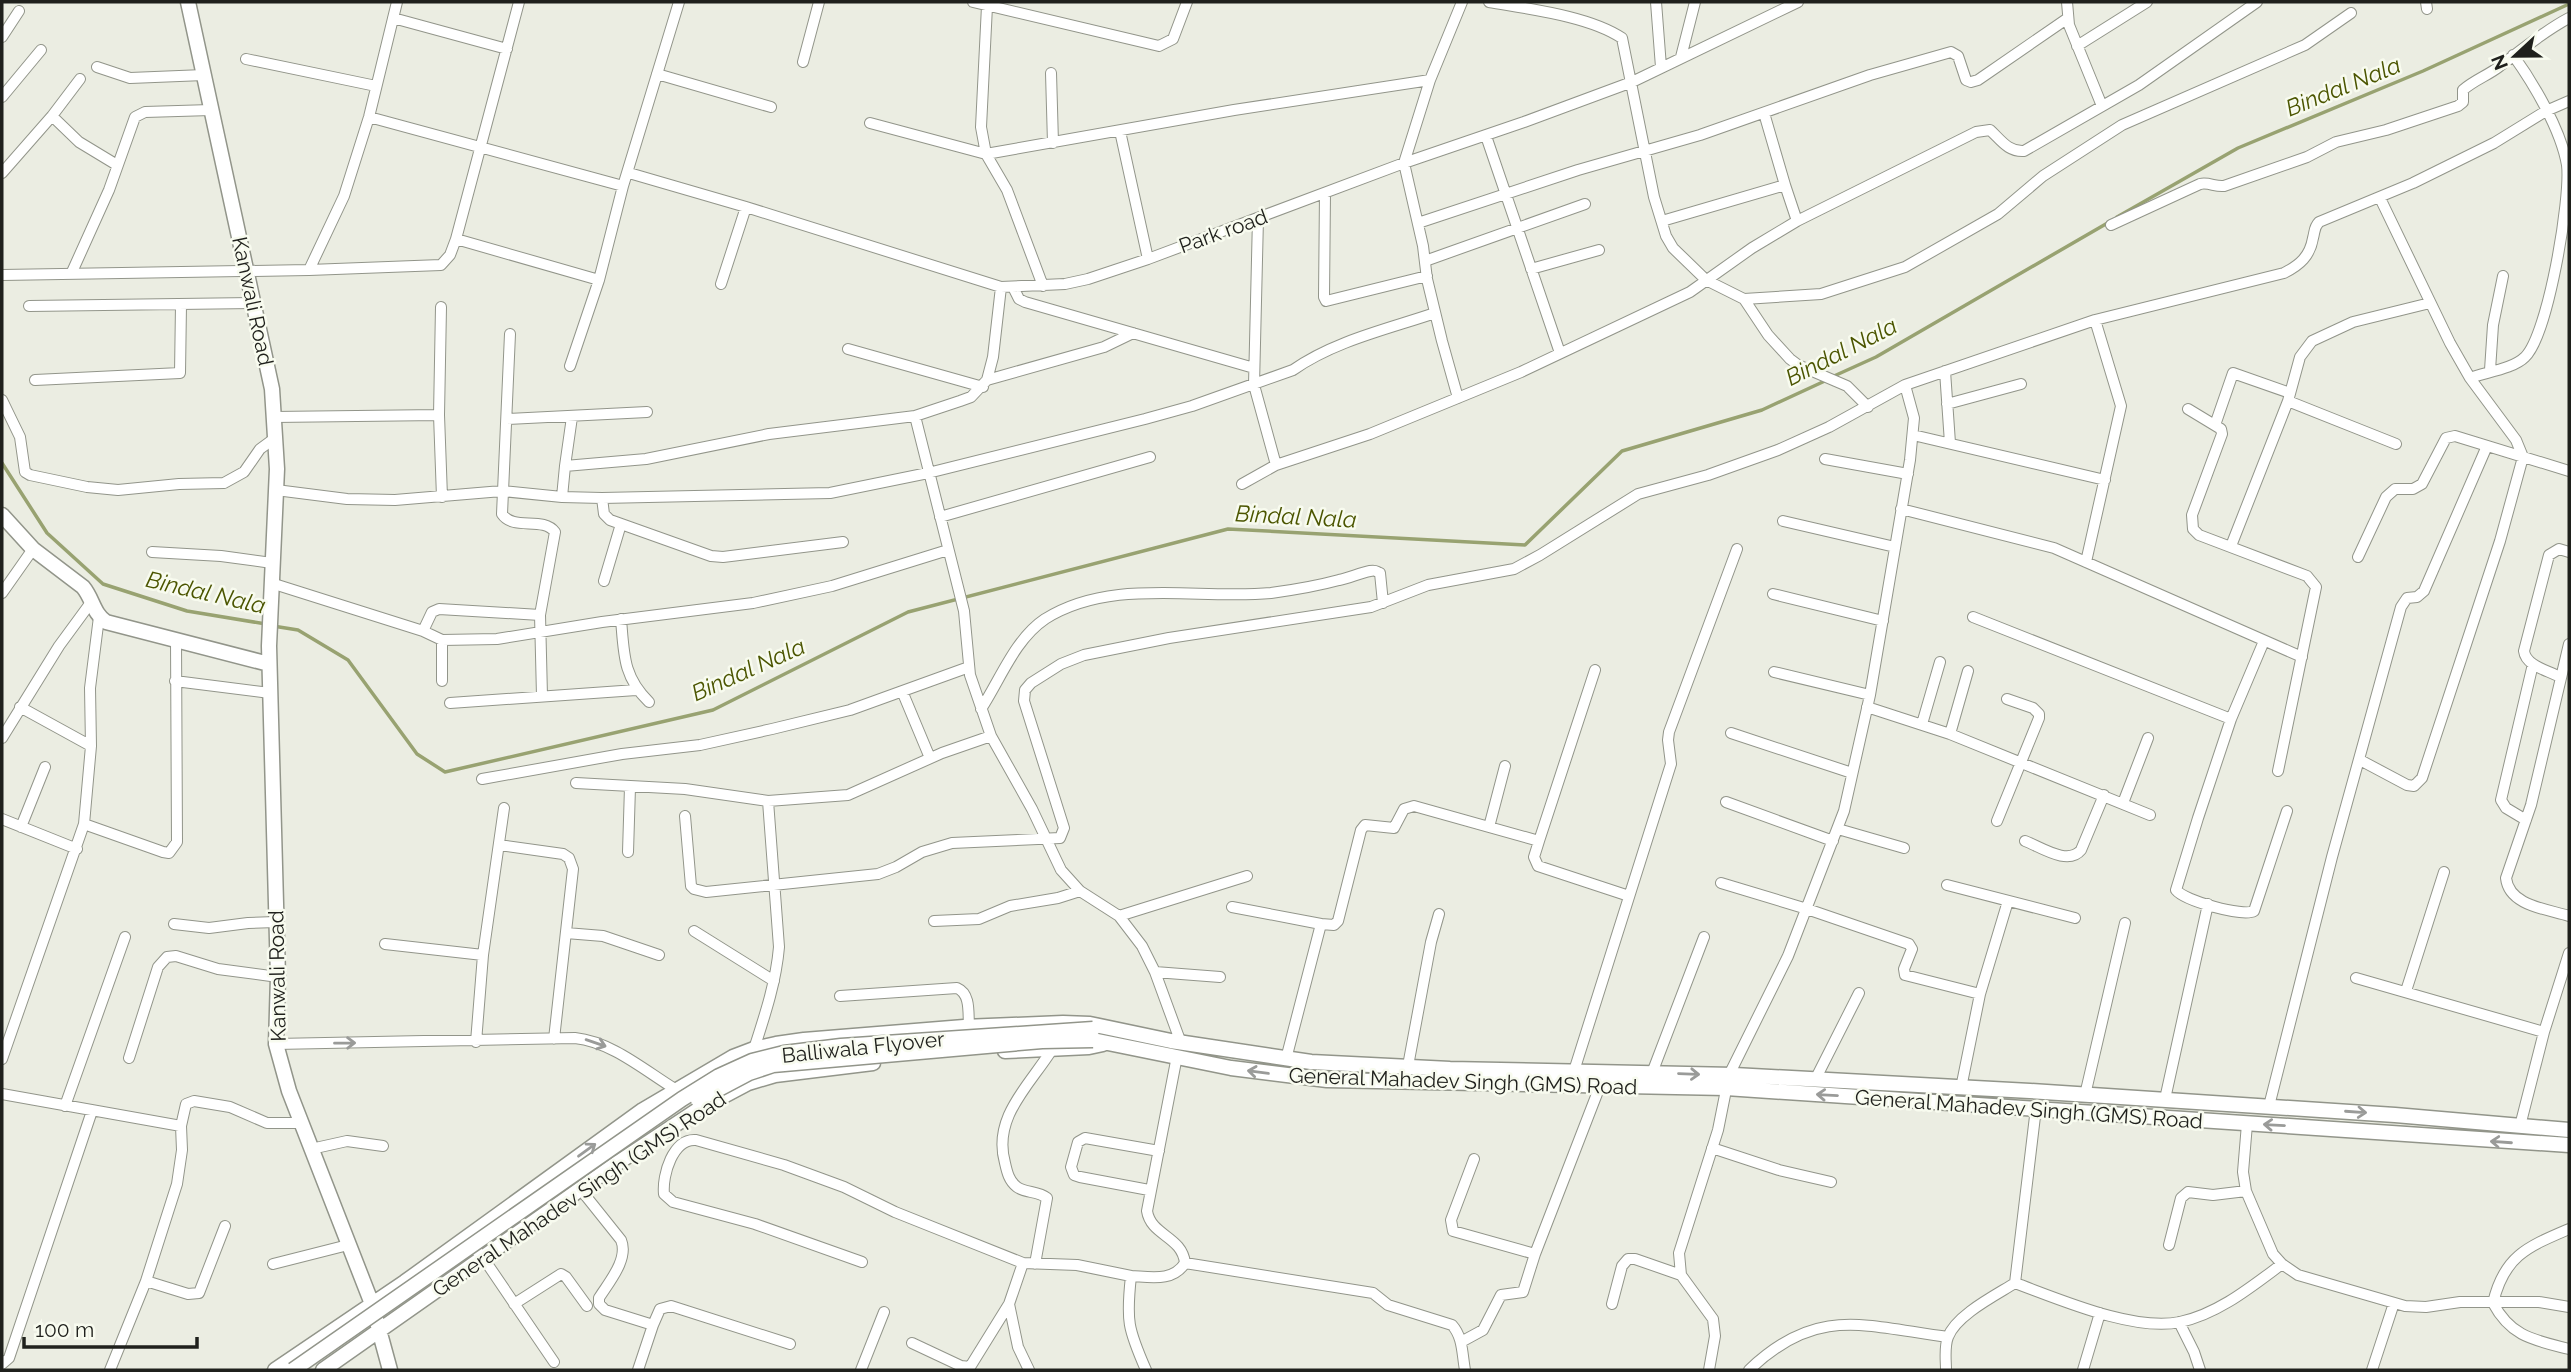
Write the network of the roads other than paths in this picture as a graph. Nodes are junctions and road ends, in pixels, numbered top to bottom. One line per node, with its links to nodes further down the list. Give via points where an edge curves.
1 (188, 2): 36 (street, Kanwali Road)
2 (397, 2): 21 (street)
3 (520, 2): 26 (street)
4 (679, 2): 35 (street)
5 (819, 2): 31 (street)
6 (973, 2): 17 (street)
7 (1187, 2): 17 (street, via 1173,39 1159,46)
8 (1462, 2): 38 (street)
9 (1489, 2): 19 (street)
10 (1553, 2): 19 (street)
11 (1656, 2): 33 (street)
12 (1695, 2): 29 (street)
13 (1798, 2): 29 (street, Park road)
14 (2067, 2): 22 (street)
15 (2147, 2): 25 (street)
16 (2257, 2): 43 (street)
17 (987, 6): 56 (street, via 981,127)
18 (19, 11): 24 (street)
19 (1550, 13): 39 (street, via 1622,38)
20 (2351, 13): 91 (street, via 2305,45 2122,125 2043,176 1998,214 1905,267 1821,294)
21 (393, 18): 26 (street); 40 (street)
22 (2068, 18): 25 (street); 47 (street, via 1978,80 1966,80 1958,56 1951,52)
23 (2569, 18): 28 (street)
24 (2, 37)
25 (2077, 46): 43 (street)
26 (507, 49): 54 (street)
27 (41, 50): 41 (street)
28 (2513, 55): 46 (street); 72 (street, via 2463,90 2463,102 2458,106 2336,142 2224,186 2200,184)
29 (1681, 57): 33 (street, Park road)
30 (246, 60): 40 (street)
31 (803, 62)
32 (97, 67): 36 (street, via 130,78)
33 (1661, 67): 39 (street, Park road)
34 (1051, 73): 53 (street)
35 (657, 74): 44 (street); 60 (street)
36 (204, 75): 45 (street, Kanwali Road)
37 (80, 79): 48 (street)
38 (1430, 80): 51 (street); 57 (street)
39 (1632, 82): 52 (street, Park road); 55 (street)
40 (376, 86): 49 (street)
41 (2, 97)
42 (2569, 101): 46 (street)
43 (2102, 106): 70 (street, via 2024,151 2015,152 1983,129)
44 (771, 107)
45 (211, 110): 58 (street, via 139,114); 80 (street, Kanwali Road)
46 (2546, 111): 65 (street, via 2494,143); 105 (street, via 2567,162 2568,179 2551,296 2526,356)
47 (1764, 113): 55 (street); 61 (street)
48 (52, 116): 58 (street, via 79,142); 59 (street)
49 (369, 117): 54 (street); 79 (street, via 344,196)
50 (870, 123): 56 (street)
51 (1120, 131): 53 (street); 76 (street)
52 (1486, 136): 57 (street, Park road); 64 (street)
53 (1054, 143): 56 (street)
54 (481, 147): 62 (street); 74 (street)
55 (1645, 150): 64 (street); 69 (street)
56 (986, 154): 88 (street, via 1007,190)
57 (1404, 163): 63 (street, Park road); 71 (street)
58 (117, 165): 81 (street)
59 (2, 173)
60 (629, 173): 62 (street); 67 (street, Park road)
61 (1785, 185): 69 (street); 70 (street)
62 (624, 186): 85 (street)
63 (1325, 193): 68 (street, Park road); 83 (street, via 1324,299)
64 (1506, 194): 71 (street); 73 (street)
65 (2380, 198): 93 (street); 98 (street, via 2315,225 2308,254 2284,273)
66 (1585, 204): 73 (street)
67 (746, 207): 87 (street); 89 (street, Park road)
68 (1258, 218): 76 (street, Park road); 104 (street)
69 (1662, 221): 86 (street, via 1673,248)
70 (1797, 221): 86 (street)
71 (1418, 223): 77 (street)
72 (2111, 225)
73 (1517, 228): 77 (street); 78 (street)
74 (456, 239): 79 (street, via 441,265); 85 (street)
75 (1599, 250): 78 (street)
76 (1148, 258): 88 (street, Park road, via 1088,279)
77 (1425, 261): 83 (street)
78 (1531, 269): 102 (street)
79 (309, 270): 80 (street)
80 (246, 271): 81 (street); 92 (street, Kanwali Road)
81 (72, 272): 82 (street)
82 (2, 275)
83 (1427, 276): 97 (street)
84 (2503, 276): 105 (street)
85 (599, 280): 103 (street)
86 (1706, 280): 91 (street); 102 (street, via 1690,292)
87 (721, 284)
88 (1043, 286): 90 (street, Park road)
89 (1001, 287): 90 (street, Park road); 109 (street, via 993,357)
90 (1013, 288): 99 (street, via 1025,302)
91 (1744, 299): 117 (street, via 1779,349 1798,365 1854,391)
92 (253, 303): 94 (street); 122 (street, Kanwali Road)
93 (2430, 303): 107 (street); 113 (street, via 2353,322 2312,341 2300,357)
94 (181, 305): 95 (street); 108 (street, via 180,373)
95 (29, 306)
96 (441, 307): 120 (street)
97 (1435, 313): 111 (street, via 1321,353); 114 (street)
98 (2095, 320): 106 (street); 139 (street, via 2121,407)
99 (1133, 333): 104 (street); 109 (street, via 1104,347)
100 (510, 334): 124 (street)
101 (848, 349): 109 (street)
102 (1560, 353): 114 (street)
103 (570, 366)
104 (1254, 369): 111 (street)
105 (2490, 370): 107 (street)
106 (1945, 371): 112 (street); 116 (street)
107 (2470, 378): 132 (street, via 2516,440)
108 (35, 380)
109 (985, 383): 121 (street, via 971,397)
110 (2021, 384): 116 (street)
111 (1254, 385): 134 (street); 137 (street, via 1157,416)
112 (1905, 385): 117 (street); 126 (street, via 1914,418)
113 (2289, 397): 125 (street, via 2233,373); 129 (street); 152 (street)
114 (1458, 398): 134 (street)
115 (2, 400): 127 (street, via 20,437 26,472 88,487 118,490 224,483 244,472 260,449)
116 (1947, 404): 128 (street)
117 (1868, 407): 167 (street, via 1778,450 1638,494 1514,569 1427,584)
118 (2188, 410): 125 (street)
119 (647, 412): 123 (street)
120 (439, 415): 122 (street); 143 (street)
121 (915, 416): 135 (street, via 769,434 646,459); 137 (street)
122 (274, 417): 127 (street, Kanwali Road)
123 (572, 417): 124 (street); 135 (street)
124 (507, 419): 142 (street)
125 (2216, 425): 152 (street, via 2221,439 2191,523 2199,535)
126 (1913, 435): 128 (street); 138 (street)
127 (275, 438): 141 (street, Kanwali Road)
128 (1950, 443): 139 (street)
129 (2396, 444)
130 (2487, 446): 132 (street); 159 (street, via 2455,436 2446,438 2422,484 2395,489 2386,496); 210 (street, via 2424,591 2407,598 2401,607)
131 (1150, 457): 148 (street)
132 (2523, 457): 136 (street); 210 (street, via 2422,778 2414,786 2407,785)
133 (1825, 460): 138 (street)
134 (1276, 465): 140 (street)
135 (565, 466): 144 (street)
136 (2569, 471)
137 (928, 473): 145 (street, via 830,493); 148 (street)
138 (1908, 474): 146 (street)
139 (2105, 480): 160 (street)
140 (1242, 484)
141 (276, 490): 143 (street, via 347,499); 161 (street, Kanwali Road)
142 (502, 492): 143 (street); 144 (street); 168 (street, via 503,517 548,526 555,532)
143 (442, 496)
144 (562, 497): 145 (street)
145 (602, 498): 150 (street, via 606,518)
146 (1901, 509): 153 (street); 160 (street, via 2054,548)
147 (2, 515): 154 (street)
148 (940, 517): 156 (street)
149 (1783, 521): 153 (street)
150 (621, 524): 151 (street, via 723,557); 162 (street)
151 (843, 542)
152 (2231, 546): 179 (street, via 2313,580 2316,597)
153 (1895, 547): 172 (street)
154 (33, 548): 164 (street); 166 (street, via 83,587)
155 (1737, 549): 248 (street, via 1669,732 1671,764)
156 (948, 550): 171 (street, via 793,596); 183 (street, via 964,611)
157 (152, 552): 161 (street)
158 (2569, 552): 182 (street, via 2559,549 2549,555 2524,651)
159 (2358, 557)
160 (2086, 562): 177 (street)
161 (272, 563): 163 (street, Kanwali Road)
162 (604, 581)
163 (271, 583): 173 (street); 181 (street, Kanwali Road)
164 (2, 593)
165 (1773, 594): 172 (street)
166 (92, 601): 169 (street); 199 (street)
167 (1383, 603): 200 (street, via 1376,571 1274,592 1099,598 1069,607 1032,629); 234 (street, via 1104,650 1044,673 1025,690 1024,701 1064,828 1060,838)
168 (540, 615): 173 (street, via 439,609 432,612); 174 (street)
169 (99, 617): 175 (street); 208 (street, via 90,688)
170 (1973, 617): 201 (street)
171 (621, 619): 174 (street); 190 (street, via 627,673)
172 (1883, 621): 193 (street)
173 (424, 631): 176 (street)
174 (539, 634): 176 (street); 194 (street)
175 (176, 640): 181 (street); 188 (street)
176 (442, 640): 189 (street)
177 (2264, 641): 179 (street); 201 (street)
178 (2569, 644): 187 (street)
179 (2302, 657): 214 (street)
180 (1940, 662): 202 (street)
181 (270, 664): 192 (street, Kanwali Road)
182 (2533, 664): 187 (street); 228 (street, via 2501,800)
183 (968, 667): 191 (street); 200 (street)
184 (1595, 670): 235 (street)
185 (1968, 671): 204 (street)
186 (1774, 672): 193 (street)
187 (2560, 677): 228 (street)
188 (175, 681): 192 (street); 230 (street, via 174,850 163,852)
189 (442, 681)
190 (636, 690): 194 (street); 196 (street)
191 (902, 691): 209 (street); 216 (street, via 850,709 700,745)
192 (270, 692): 258 (street, Kanwali Road)
193 (1870, 695): 198 (street)
194 (542, 696): 197 (street)
195 (2007, 699): 211 (street, via 2039,714)
196 (649, 702)
197 (450, 703)
198 (1867, 706): 202 (street); 215 (street)
199 (20, 707): 206 (street); 208 (street)
200 (981, 709): 205 (street)
201 (2231, 719): 250 (street, via 2176,890)
202 (1922, 724): 204 (street)
203 (1731, 733): 215 (street)
204 (1950, 734): 211 (street)
205 (991, 736): 209 (street); 234 (street)
206 (2, 738)
207 (2148, 738): 222 (street)
208 (91, 746): 230 (street)
209 (930, 758): 220 (street, via 848,795)
210 (2360, 760): 303 (street)
211 (2022, 762): 219 (street); 229 (street)
212 (1505, 765): 232 (street)
213 (45, 767): 231 (street)
214 (2278, 771)
215 (1852, 773): 233 (street)
216 (482, 779)
217 (576, 783): 218 (street)
218 (630, 787): 220 (street, via 685,789); 241 (street)
219 (2104, 795): 222 (street); 237 (street, via 2077,855 2067,857)
220 (768, 801): 245 (street)
221 (1726, 802): 236 (street)
222 (2123, 803): 225 (street)
223 (503, 808): 238 (street)
224 (2287, 811): 250 (street, via 2254,911 2245,914)
225 (2150, 815)
226 (685, 816): 245 (street, via 689,880 694,890 731,891)
227 (2, 819): 231 (street)
228 (2526, 820): 255 (street, via 2506,878 2507,888 2522,902)
229 (1997, 821)
230 (85, 824): 240 (street)
231 (21, 827): 240 (street)
232 (1489, 827): 235 (street); 261 (street, via 1414,806 1404,809 1394,828 1365,825 1338,921)
233 (1838, 829): 236 (street); 239 (street)
234 (1048, 840): 245 (street, via 953,843 922,852 878,874); 247 (street, via 1061,870)
235 (1539, 841): 248 (street, via 1534,857 1538,866)
236 (1833, 841): 252 (street)
237 (2025, 841)
238 (499, 845): 263 (street, via 569,858 573,869); 269 (street)
239 (1904, 848)
240 (78, 849): 289 (street)
241 (628, 852)
242 (2444, 872): 275 (street)
243 (1247, 876): 254 (street)
244 (1721, 883): 252 (street)
245 (776, 884): 274 (street, via 779,947)
246 (1947, 885): 249 (street)
247 (1080, 891): 254 (street); 257 (street, via 1017,904 979,919)
248 (1629, 896): 292 (street)
249 (2008, 901): 256 (street); 277 (street)
250 (2208, 904): 301 (street)
251 (1231, 907): 261 (street)
252 (1807, 909): 277 (street, via 1909,944 1912,949 1905,975); 295 (street)
253 (1439, 914): 291 (street)
254 (1119, 916): 270 (street)
255 (2569, 916)
256 (2075, 918)
257 (934, 921)
258 (276, 922): 260 (street, via 200,929); 271 (street, Kanwali Road)
259 (2125, 923): 300 (street)
260 (174, 924)
261 (1321, 924): 290 (street)
262 (694, 931): 274 (street)
263 (566, 933): 268 (street, via 603,936); 282 (street)
264 (125, 937): 302 (street)
265 (1704, 937): 293 (street)
266 (385, 944): 269 (street)
267 (2569, 953): 280 (street)
268 (659, 954)
269 (483, 955): 283 (street)
270 (1155, 972): 272 (street); 287 (street)
271 (278, 977): 284 (street, Kanwali Road); 288 (street, via 167,957 158,967)
272 (1220, 977)
273 (2356, 978): 275 (street)
274 (774, 981): 286 (street)
275 (2406, 991): 280 (street)
276 (1859, 993): 294 (street)
277 (1980, 993): 297 (street)
278 (841, 996): 279 (street, via 957,988 967,997)
279 (969, 1027): 281 (street, General Mahadev Singh (GMS) Road, via 1077,1023 1090,1024); 286 (street, General Mahadev Singh (GMS) Road, via 804,1040)
280 (2544, 1032): 309 (street)
281 (1101, 1035): 285 (street, General Mahadev Singh (GMS) Road, via 1089,1047); 287 (street, General Mahadev Singh (GMS) Road); 363 (street, Balliwala Flyover, bridge, via 841,1046 752,1061 682,1100); 364 (street, Balliwala Flyover, bridge, via 799,1061 749,1073 642,1135)
282 (554, 1039): 283 (street); 298 (street, one-way to 298, via 604,1045)
283 (476, 1042): 284 (street, one-way to 283)
284 (276, 1044): 306 (street, Kanwali Road)
285 (1053, 1048): 318 (street, General Mahadev Singh (GMS) Road, via 803,1070 748,1083 699,1109); 334 (street, via 1013,1105 1002,1134 1001,1149 1011,1181 1047,1198)
286 (754, 1049): 298 (street, General Mahadev Singh (GMS) Road)
287 (1179, 1050): 290 (street); 296 (street, General Mahadev Singh (GMS) Road, one-way to 287, via 1327,1080 1231,1068); 315 (street)
288 (129, 1058)
289 (2, 1059)
290 (1286, 1059): 291 (street)
291 (1408, 1066): 292 (street)
292 (1574, 1071): 293 (street)
293 (1652, 1073): 295 (street, one-way to 295)
294 (1815, 1080): 295 (street); 297 (street)
295 (1728, 1082): 296 (street, General Mahadev Singh (GMS) Road); 304 (street, General Mahadev Singh (GMS) Road, one-way to 295); 313 (street)
296 (1600, 1086): 328 (street)
297 (1961, 1088): 300 (street)
298 (675, 1089): 321 (street, General Mahadev Singh (GMS) Road, one-way to 298)
299 (2, 1094): 302 (street)
300 (2085, 1095): 301 (street)
301 (2165, 1099): 303 (street)
302 (65, 1106): 305 (street)
303 (2269, 1106): 309 (street, one-way to 309)
304 (2036, 1108): 307 (street, General Mahadev Singh (GMS) Road); 339 (street)
305 (92, 1111): 308 (street); 360 (street, via 9,1358)
306 (301, 1123): 308 (street, via 267,1123 230,1107 194,1101 186,1104); 314 (street, Kanwali Road)
307 (2247, 1124): 312 (street, General Mahadev Singh (GMS) Road, one-way to 307); 320 (street)
308 (181, 1126): 338 (street, via 180,1169)
309 (2520, 1126): 310 (street)
310 (2569, 1130)
311 (383, 1146): 314 (street, via 347,1141)
312 (2569, 1146)
313 (1712, 1148): 317 (street); 336 (street, via 1680,1245)
314 (312, 1149): 326 (street, Kanwali Road)
315 (1159, 1151): 319 (street); 319 (street, via 1085,1138 1078,1142 1071,1167 1080,1177)
316 (1474, 1159): 328 (street, via 1451,1220 1453,1231)
317 (1831, 1182)
318 (582, 1190): 324 (street, General Mahadev Singh (GMS) Road); 351 (street, via 624,1247 599,1304 605,1311)
319 (1150, 1190): 332 (street, via 1149,1221 1180,1247)
320 (2246, 1191): 327 (street, via 2184,1194); 335 (street, via 2273,1254)
321 (502, 1211): 324 (street, via 507,1226); 325 (street, General Mahadev Singh (GMS) Road)
322 (225, 1226): 338 (street, via 199,1293)
323 (2569, 1229): 341 (street, via 2516,1255 2500,1278)
324 (517, 1235): 329 (street, General Mahadev Singh (GMS) Road)
325 (466, 1238): 329 (street); 342 (street, General Mahadev Singh (GMS) Road)
326 (348, 1244): 333 (street); 342 (street, Kanwali Road)
327 (2169, 1245)
328 (1535, 1254): 354 (street, via 1523,1292 1501,1295 1483,1330)
329 (484, 1259): 343 (street); 352 (street, General Mahadev Singh (GMS) Road)
330 (862, 1262): 331 (street, via 755,1224 673,1202 663,1187 674,1151 684,1142 696,1140 784,1165)
331 (1023, 1263): 334 (street); 344 (street)
332 (1185, 1263): 337 (street, via 1165,1277); 354 (street, via 1368,1292 1388,1305 1452,1325)
333 (273, 1264)
334 (1035, 1264): 337 (street, via 1077,1265)
335 (2282, 1264): 340 (street, via 2313,1281); 350 (street, via 2230,1301)
336 (1681, 1275): 345 (street, via 1628,1259); 372 (street, via 1713,1319 1716,1336)
337 (1131, 1276): 370 (street, via 1129,1330)
338 (146, 1281): 361 (street)
339 (2015, 1283): 349 (street); 353 (street, via 1969,1313)
340 (2394, 1303): 341 (street, via 2426,1307); 377 (street)
341 (2493, 1303): 347 (street); 358 (street, via 2502,1321 2528,1339)
342 (372, 1304): 352 (street, Kanwali Road); 357 (street, General Mahadev Singh (GMS) Road)
343 (514, 1304): 346 (street, via 561,1274); 359 (street)
344 (1009, 1304): 356 (street, via 970,1367); 369 (street, via 1018,1348)
345 (1612, 1304)
346 (587, 1306)
347 (2569, 1307)
348 (884, 1312): 368 (street)
349 (2100, 1312): 350 (street, via 2148,1323); 375 (street)
350 (2179, 1322): 376 (street)
351 (653, 1325): 355 (street, via 660,1309 671,1306); 367 (street)
352 (380, 1329): 365 (street, General Mahadev Singh (GMS) Road); 366 (street, Kanwali Road)
353 (1948, 1337): 373 (street, via 1836,1324 1813,1328 1776,1346); 374 (street)
354 (1461, 1342): 371 (street)
355 (790, 1343)
356 (912, 1343)
357 (308, 1348): 362 (street, General Mahadev Singh (GMS) Road); 365 (street)
358 (2569, 1349)
359 (554, 1362)
360 (2, 1364)
361 (110, 1370)
362 (275, 1370)
363 (293, 1370)
364 (304, 1370)
365 (323, 1370)
366 (390, 1370)
367 (638, 1370)
368 (860, 1370)
369 (1030, 1370)
370 (1146, 1370)
371 (1465, 1370)
372 (1709, 1370)
373 (1749, 1370)
374 (1946, 1370)
375 (2083, 1370)
376 (2200, 1370)
377 (2372, 1370)

